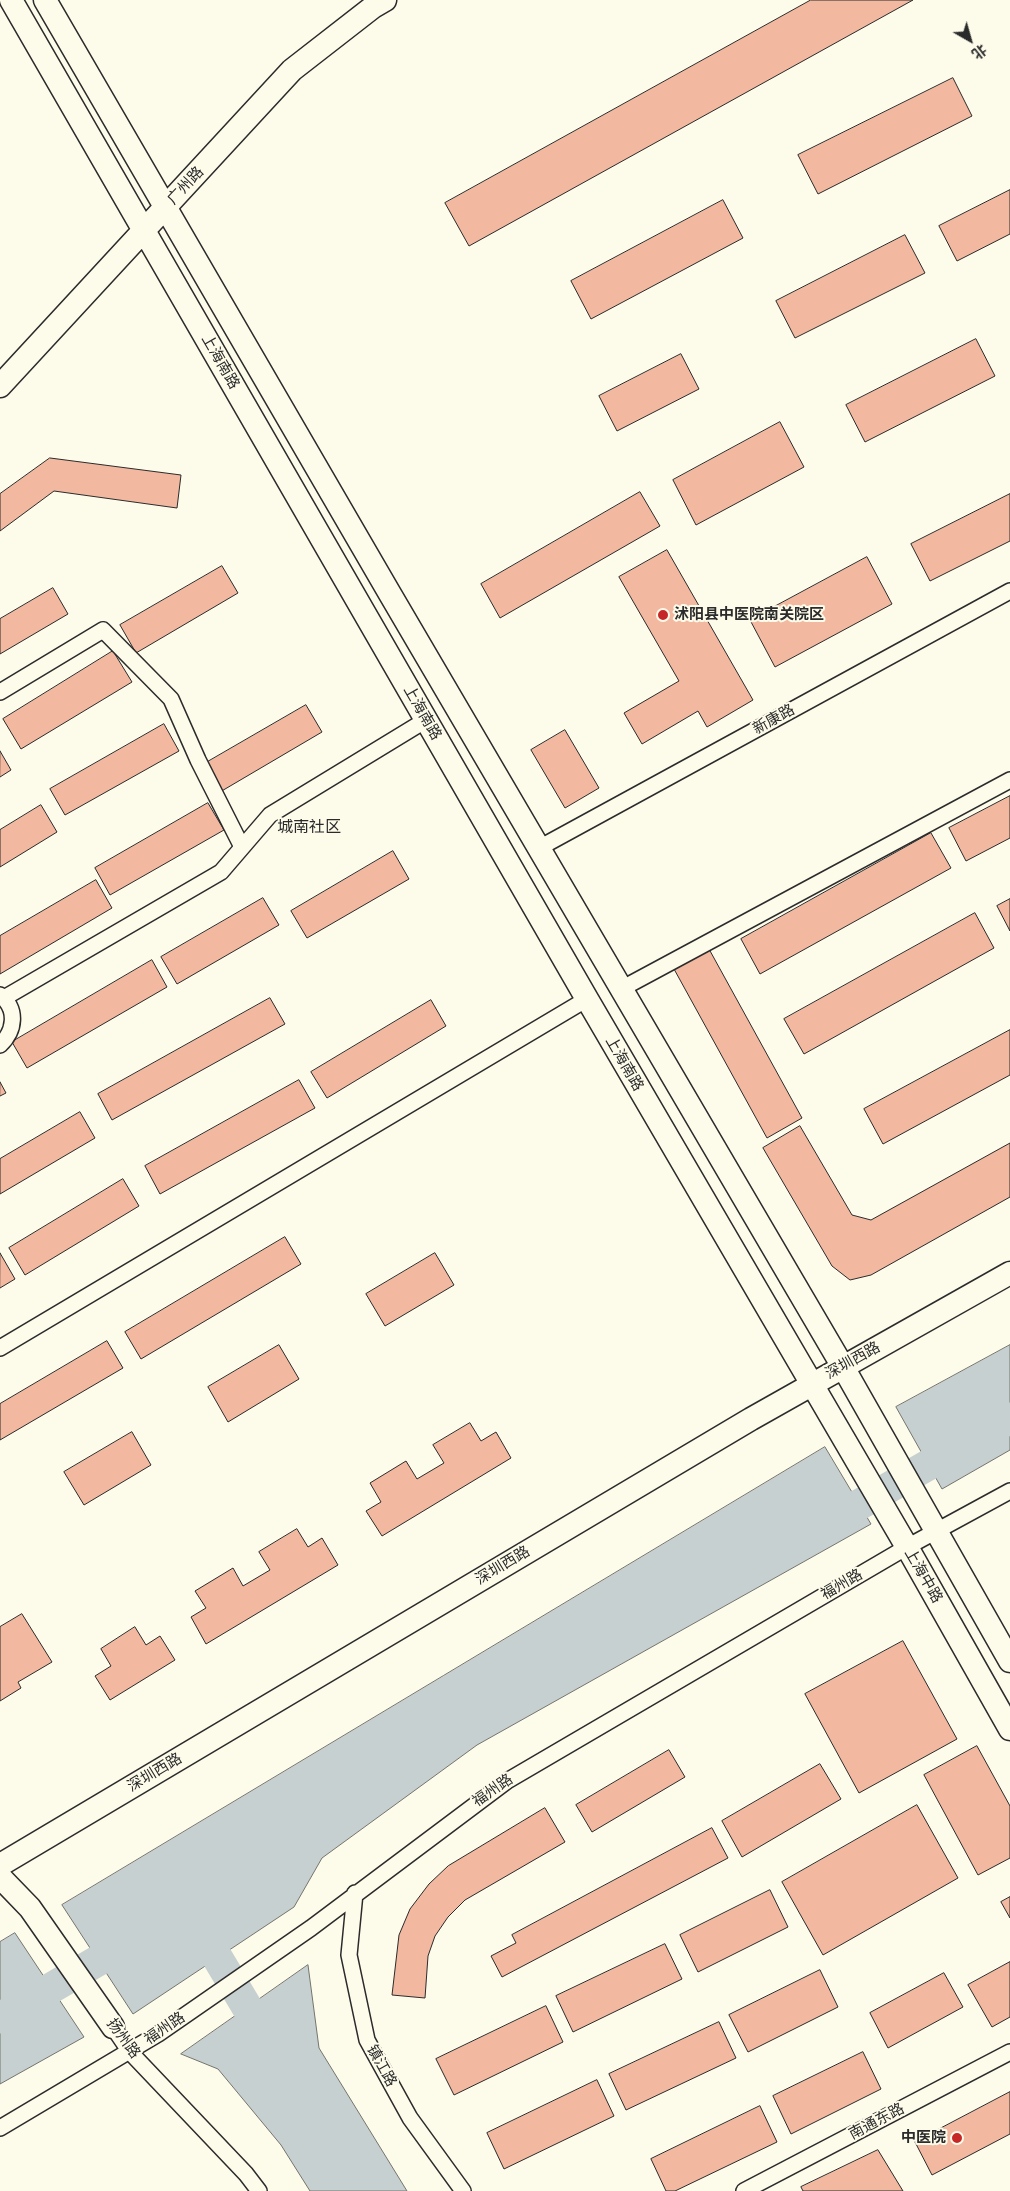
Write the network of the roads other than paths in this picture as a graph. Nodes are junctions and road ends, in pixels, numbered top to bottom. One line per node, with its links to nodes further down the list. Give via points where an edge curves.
1 (11, 0): 5 (main road, 上海南路)
2 (45, 0): 4 (main road, 上海南路)
3 (385, 0): 4 (main road, 广州路, via 292,70)
4 (166, 207): 5 (main road, 广州路); 12 (main road, 上海南路)
5 (145, 230): 6 (main road, 广州路); 9 (main road, 上海南路)
6 (0, 386)
7 (1010, 591): 12 (street, 新康路)
8 (0, 692): 11 (street, via 103,630 171,700)
9 (426, 720): 11 (street, via 270,815); 15 (main road, 上海南路)
10 (1010, 780): 13 (street)
11 (242, 848): 14 (street, via 221,872)
12 (539, 848): 13 (main road, 上海南路)
13 (621, 989): 19 (main road, 上海南路)
14 (2, 997): 16 (street, via 13,1017 8,1038)
15 (587, 999): 18 (street); 20 (main road, 上海南路)
16 (0, 1045)
17 (1010, 1273): 19 (main road, 深圳西路)
18 (0, 1348)
19 (843, 1367): 20 (main road, 深圳西路); 23 (main road, 上海南路)
20 (812, 1384): 21 (main road, 上海南路); 27 (main road, 深圳西路)
21 (835, 1425): 24 (main road, 上海中路)
22 (1010, 1491): 23 (street, 福州路)
23 (934, 1524): 24 (street, 福州路); 25 (main road)
24 (903, 1541): 26 (main road, 上海中路); 29 (street, 福州路, via 506,1780)
25 (1010, 1661)
26 (1010, 1729)
27 (0, 1865)
28 (0, 1877): 30 (main road, 扬州路, via 30,1908)
29 (355, 1893): 31 (street, 福州路, via 311,1928); 35 (street, 镇江路, via 349,1955 367,2040 410,2118)
30 (113, 2026): 31 (street, 扬州路)
31 (130, 2052): 33 (street, 福州路); 34 (street, 扬州路)
32 (1010, 2052): 36 (street, 南通东路)
33 (0, 2128)
34 (259, 2191)
35 (463, 2191)
36 (744, 2191)

